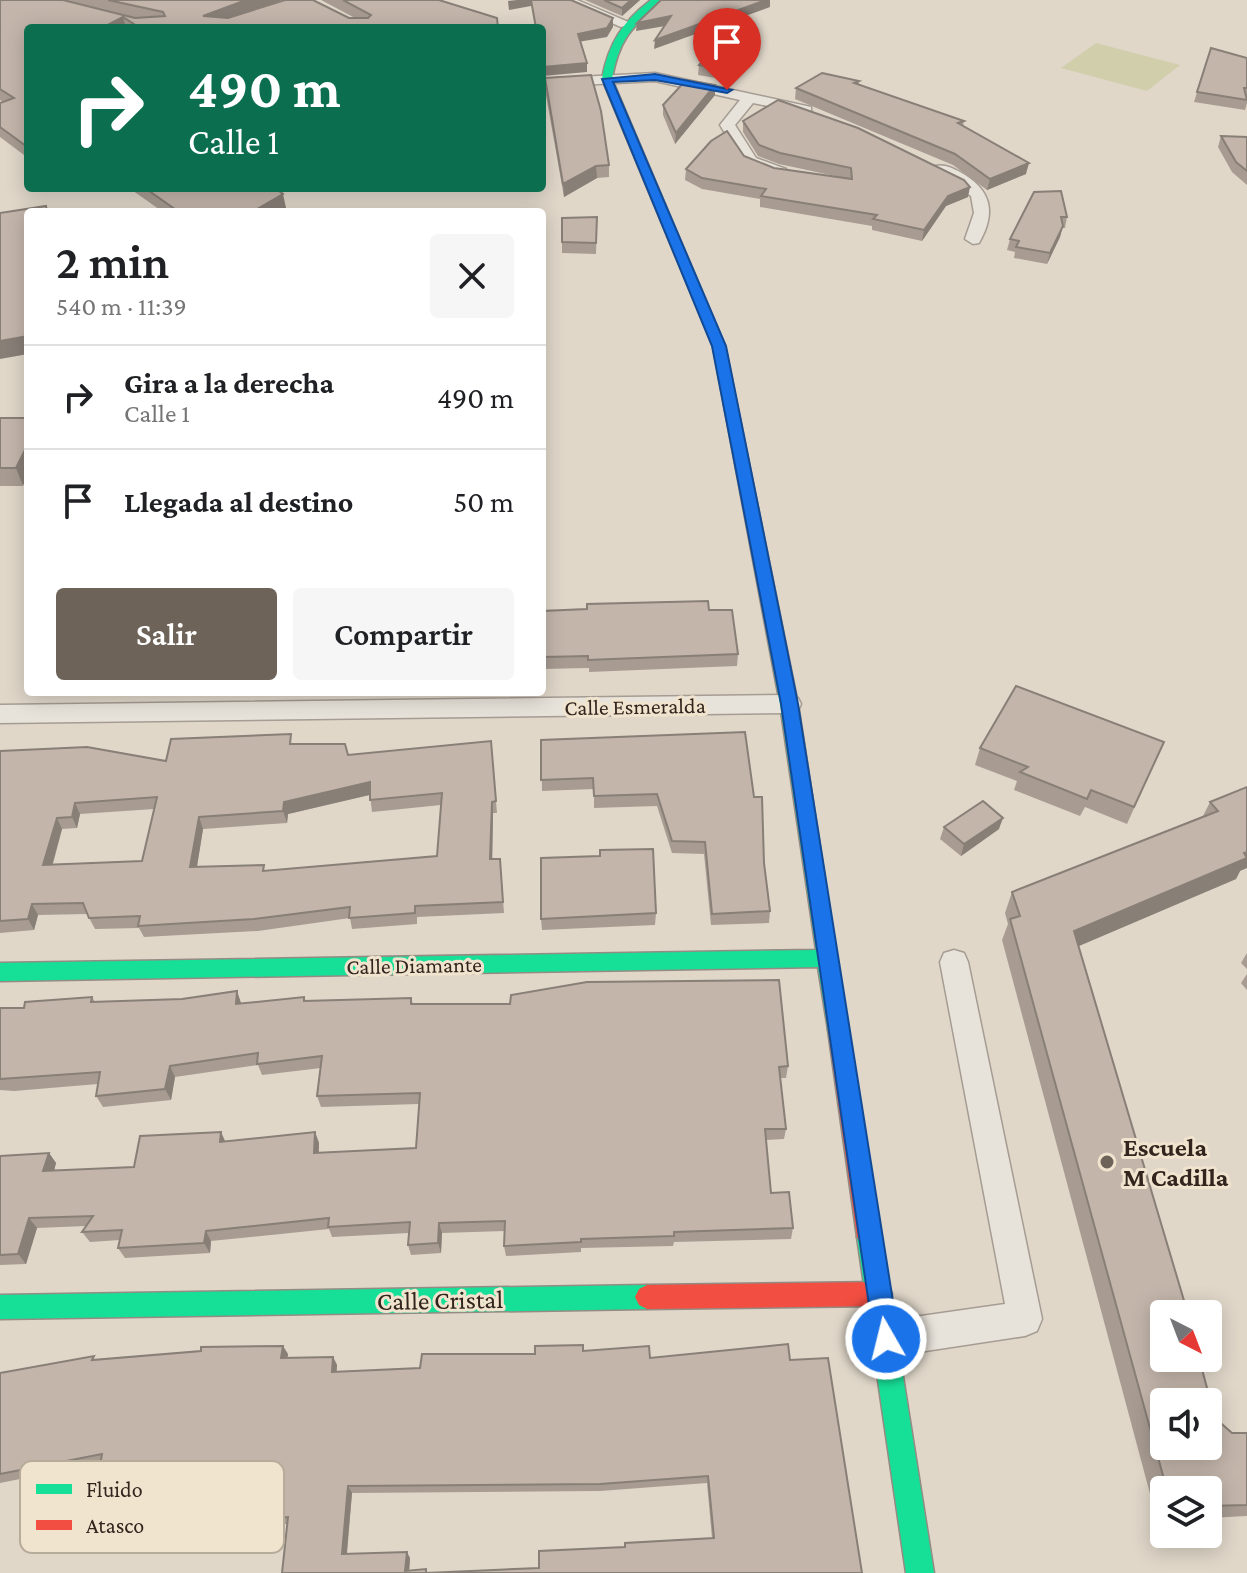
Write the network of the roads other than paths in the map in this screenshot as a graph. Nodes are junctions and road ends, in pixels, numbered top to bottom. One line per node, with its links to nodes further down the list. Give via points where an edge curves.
1 (565, 0): 3 (street)
2 (657, 0): 3 (street)
3 (626, 24): 4 (street, via 611,45)
4 (607, 79): 5 (street); 6 (street, via 655,77); 11 (street, via 719,346)
5 (546, 83)
6 (751, 96): 7 (street); 9 (street, via 727,125 750,161)
7 (820, 115)
8 (920, 159): 10 (street, via 981,195 986,207)
9 (802, 177)
10 (973, 239)
11 (789, 704): 12 (street, Calle Esmeralda); 13 (street)
12 (0, 714)
13 (827, 958): 15 (street, Calle Diamante); 16 (street)
14 (954, 962): 18 (street, via 1025,1319)
15 (0, 972)
16 (880, 1294): 17 (street, Calle Cristal); 18 (street)
17 (0, 1307)
18 (886, 1339): 19 (street)
19 (920, 1573)

